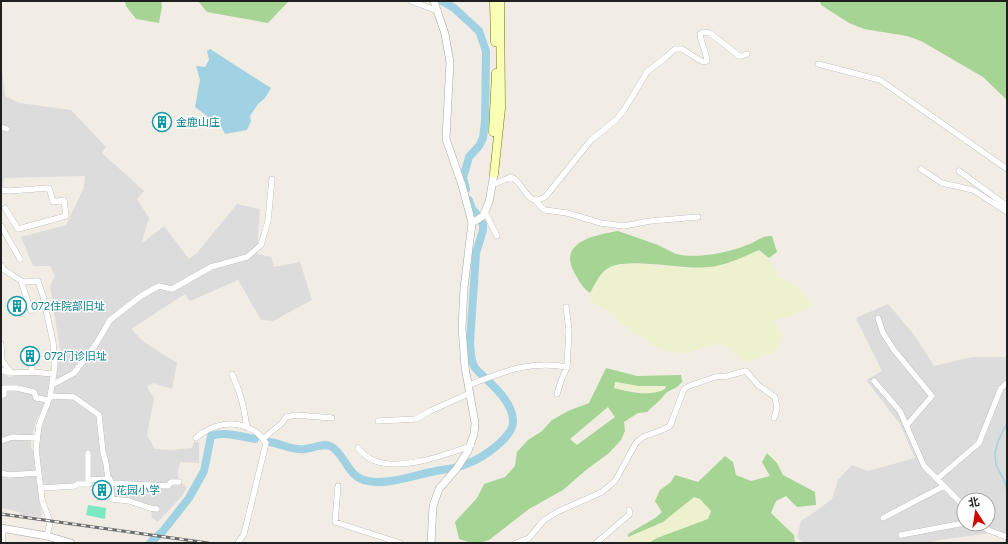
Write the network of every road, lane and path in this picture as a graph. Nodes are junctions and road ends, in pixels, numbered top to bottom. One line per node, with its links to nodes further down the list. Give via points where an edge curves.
1 (411, 1): 5 (street)
2 (434, 1): 5 (street)
3 (494, 1): 11 (main road, via 496,60 491,161)
4 (500, 1): 11 (main road, via 501,108)
5 (438, 11): 20 (street, via 450,62 446,139 462,185)
6 (748, 54): 15 (street, via 739,56 707,32 700,34 707,61 701,61 682,49 675,49 647,72 616,120 591,140 546,196)
7 (818, 64): 9 (street, via 880,80)
8 (921, 169): 18 (street, via 942,183 973,190)
9 (1007, 169)
10 (959, 171): 16 (street)
11 (494, 174): 13 (street)
12 (272, 179): 39 (street, via 268,221 261,245 247,256 211,267 172,289 159,286 141,296 110,320 74,373)
13 (492, 185): 15 (street, via 511,177 530,199); 20 (street, via 489,202)
14 (1, 190): 17 (street, via 49,188 53,202 64,200 66,216 18,229)
15 (536, 201): 19 (street, via 545,210 624,226)
16 (1007, 206)
17 (5, 208)
18 (1007, 212)
19 (698, 217)
20 (479, 218): 22 (street); 40 (street, via 464,288 462,328)
21 (1, 226): 23 (street)
22 (496, 236)
23 (20, 259)
24 (1, 265): 25 (street)
25 (21, 281): 27 (street); 35 (street, via 38,281 44,296 55,356)
26 (566, 306): 31 (street, via 569,330)
27 (31, 311)
28 (878, 318): 48 (street, via 883,333 894,350 932,396)
29 (1, 344): 33 (street, via 2,361)
30 (32, 363): 34 (street)
31 (567, 367): 40 (street, via 520,367); 42 (street)
32 (1, 370): 33 (street)
33 (11, 372): 34 (street)
34 (32, 372): 35 (street)
35 (54, 374): 39 (street)
36 (232, 374): 49 (street, via 239,389)
37 (874, 380): 48 (street, via 900,411)
38 (1007, 383): 59 (street, via 1001,388 979,443)
39 (52, 384): 44 (street)
40 (469, 385): 41 (street)
41 (470, 393): 47 (street, via 416,419); 54 (street, via 475,422)
42 (557, 394)
43 (1, 395): 44 (street, via 4,395 4,388 17,388 34,392 36,398)
44 (49, 398): 50 (street); 61 (street, via 74,397 99,415 102,452)
45 (332, 418): 52 (street, via 296,415 286,417)
46 (774, 418): 82 (street, via 777,408 775,397 758,385 746,371 715,377 689,386 684,389 670,426 643,437 636,443 610,487 557,512 544,520 529,538)
47 (378, 421)
48 (906, 425): 59 (street, via 924,466)
49 (247, 428): 51 (street, via 240,425 217,425); 52 (street, via 256,432)
50 (37, 438): 53 (street, via 12,437); 58 (street)
51 (196, 438)
52 (262, 439): 79 (street, via 266,443 244,534)
53 (1, 441)
54 (471, 446): 55 (street, via 403,464 372,460); 81 (street, via 439,489 433,506)
55 (358, 448)
56 (88, 453): 60 (street)
57 (1, 473): 58 (street)
58 (39, 473): 65 (street)
59 (937, 479): 64 (street)
60 (88, 480): 61 (street); 65 (street, via 89,484)
61 (109, 481): 62 (street, via 168,486 171,482); 67 (street, via 112,499)
62 (179, 482)
63 (338, 486): 80 (street, via 335,522)
64 (944, 486): 66 (street); 69 (street)
65 (41, 488): 74 (street, via 42,500 50,522)
66 (956, 498)
67 (157, 509)
68 (629, 510): 83 (street, via 630,514)
69 (883, 518)
70 (956, 525): 73 (street)
71 (1, 528): 74 (street); 77 (street)
72 (994, 532): 75 (street)
73 (901, 535)
74 (47, 536): 76 (street)
75 (1006, 536)
76 (57, 541): 78 (street)
77 (2, 543)
78 (71, 543)
79 (238, 543)
80 (400, 543)
81 (431, 543)
82 (516, 543)
83 (596, 543)

